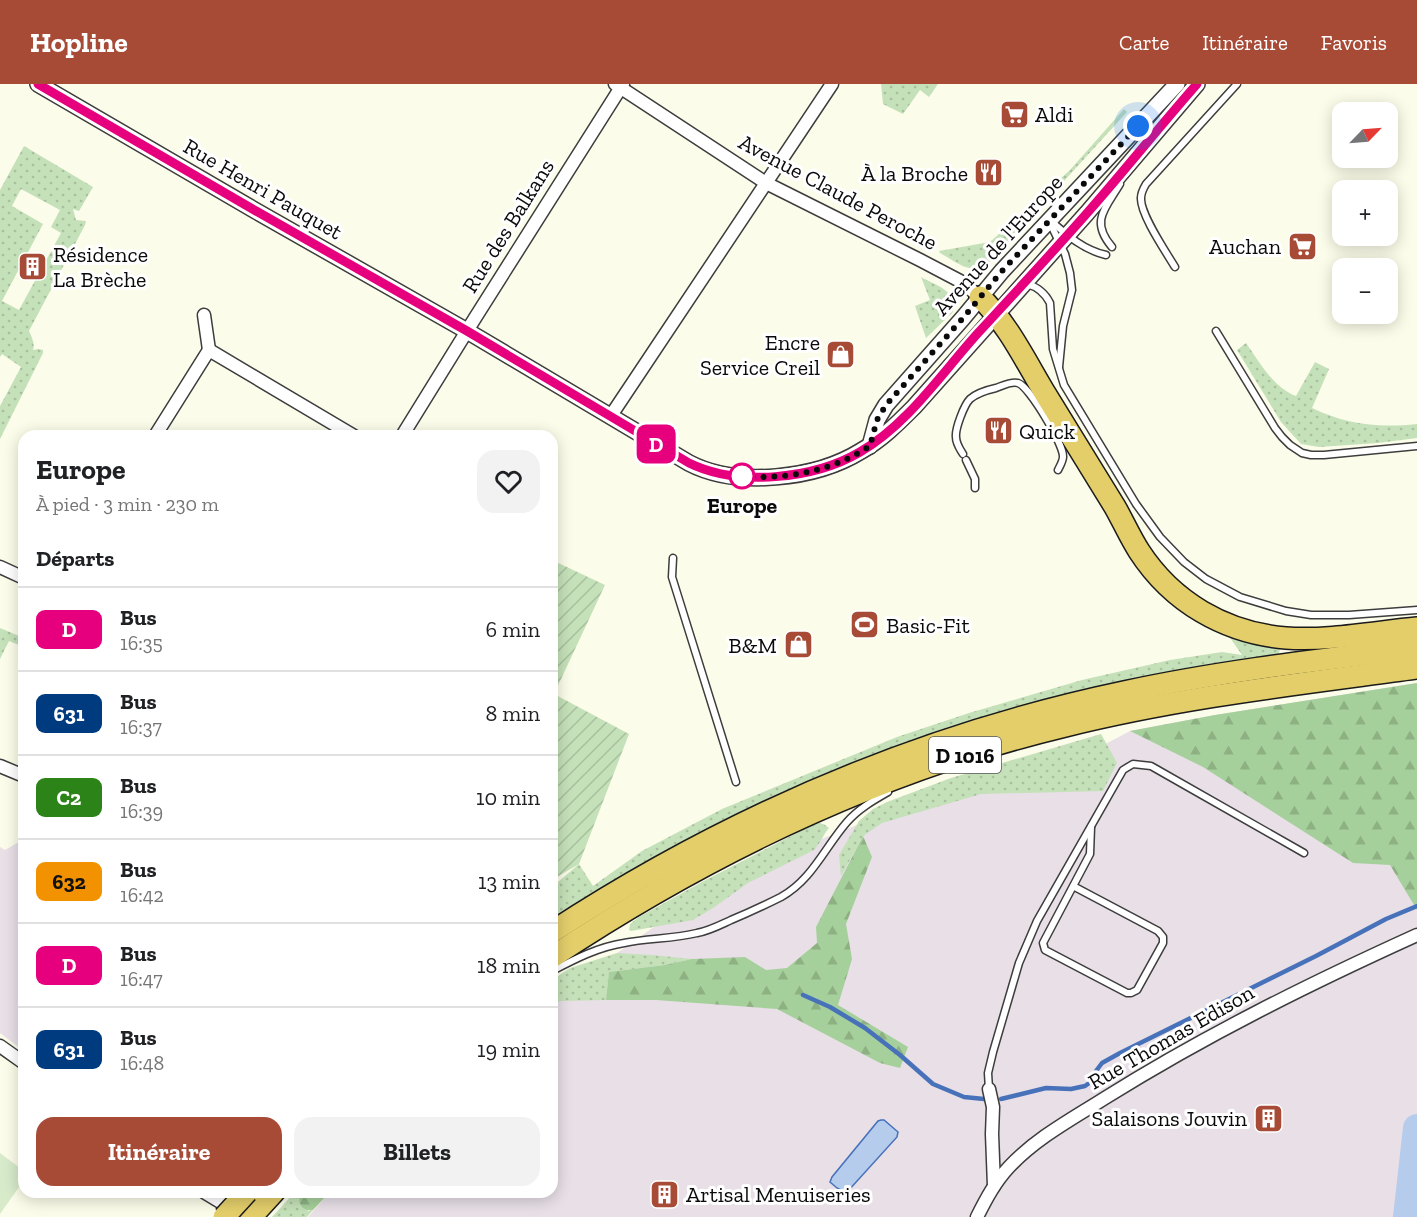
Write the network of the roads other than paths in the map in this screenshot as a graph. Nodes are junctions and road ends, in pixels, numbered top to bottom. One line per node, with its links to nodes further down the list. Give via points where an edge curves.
1 (38, 84): 18 (street, Rue Henri Pauquet)
2 (832, 84): 8 (street)
3 (1177, 84): 9 (street, Avenue de l'Europe)
4 (1197, 84): 7 (street, Avenue de l'Europe)
5 (1237, 84): 13 (lane, via 1142,192 1144,213)
6 (619, 85): 8 (street, Avenue Claude Peroche); 18 (street, Rue des Balkans)
7 (1141, 149): 10 (street, Avenue de l'Europe); 11 (lane, via 1101,218 1101,231)
8 (766, 183): 15 (street, Avenue Claude Peroche, via 960,281); 22 (street)
9 (1049, 220): 10 (lane); 10 (lane); 15 (street, Avenue de l'Europe)
10 (1064, 239): 12 (lane); 14 (street, Avenue de l'Europe); 21 (lane, via 1072,290 1063,326)
11 (1112, 247)
12 (1106, 255)
13 (1175, 267)
14 (1023, 284): 16 (street, Avenue de l'Europe); 21 (lane, via 1040,290 1048,298)
15 (980, 297): 16 (highway); 26 (street, Avenue de l'Europe, via 886,405)
16 (996, 314): 26 (street, Avenue de l'Europe, via 914,407); 34 (highway, via 1140,552 1189,604 1231,626 1286,638)
17 (204, 315): 20 (street)
18 (467, 331): 22 (street, Avenue de l'Europe); 25 (street, Rue des Balkans)
19 (1216, 331): 27 (lane, via 1275,428 1295,450 1324,455)
20 (209, 350): 23 (street); 24 (street)
21 (1059, 371): 33 (lane, via 1151,526 1174,553 1206,579 1246,600 1299,614)
22 (610, 417): 26 (street, Avenue de l'Europe, via 689,463 724,474 760,477 802,473 850,458)
23 (159, 430)
24 (344, 430)
25 (406, 430)
26 (870, 446)
27 (1417, 446)
28 (1058, 470): 29 (lane, via 1063,457 1061,446 1033,398 1017,382 1007,384 973,397 955,436 975,479)
29 (975, 488)
30 (673, 558): 40 (lane, via 672,577)
31 (0, 567): 32 (street)
32 (18, 575)
33 (1417, 610)
34 (1417, 628)
35 (1417, 648): 46 (highway, D 1016, via 1181,680 1039,712 929,745 847,776 739,825 641,877)
36 (1417, 668): 37 (highway, D 1016, via 1164,704 1063,726)
37 (949, 760): 41 (lane); 48 (highway, D 1016, via 753,840 645,898)
38 (0, 766): 39 (street)
39 (18, 774)
40 (736, 782)
41 (907, 782)
42 (896, 788): 49 (lane, via 849,820 808,876 783,896 706,931 626,942)
43 (1091, 826): 44 (lane, via 1123,770 1133,764 1151,766); 45 (lane, via 1090,854); 52 (lane, via 1046,898 1019,963 993,1052)
44 (1304, 853)
45 (1073, 886): 45 (lane, via 1043,943 1045,950 1127,993 1137,990 1163,937)
46 (558, 929)
47 (1417, 935): 53 (street, Rue Thomas Edison, via 1303,988 1166,1061 1041,1140)
48 (558, 953)
49 (558, 968)
50 (0, 1046): 51 (street)
51 (18, 1059)
52 (989, 1089): 53 (street, via 993,1107)
53 (994, 1186): 59 (street, Rue Thomas Edison)
54 (215, 1198): 58 (street)
55 (241, 1198): 57 (highway, bridge)
56 (268, 1198): 58 (highway)
57 (224, 1217)
58 (249, 1217)
59 (977, 1217)

